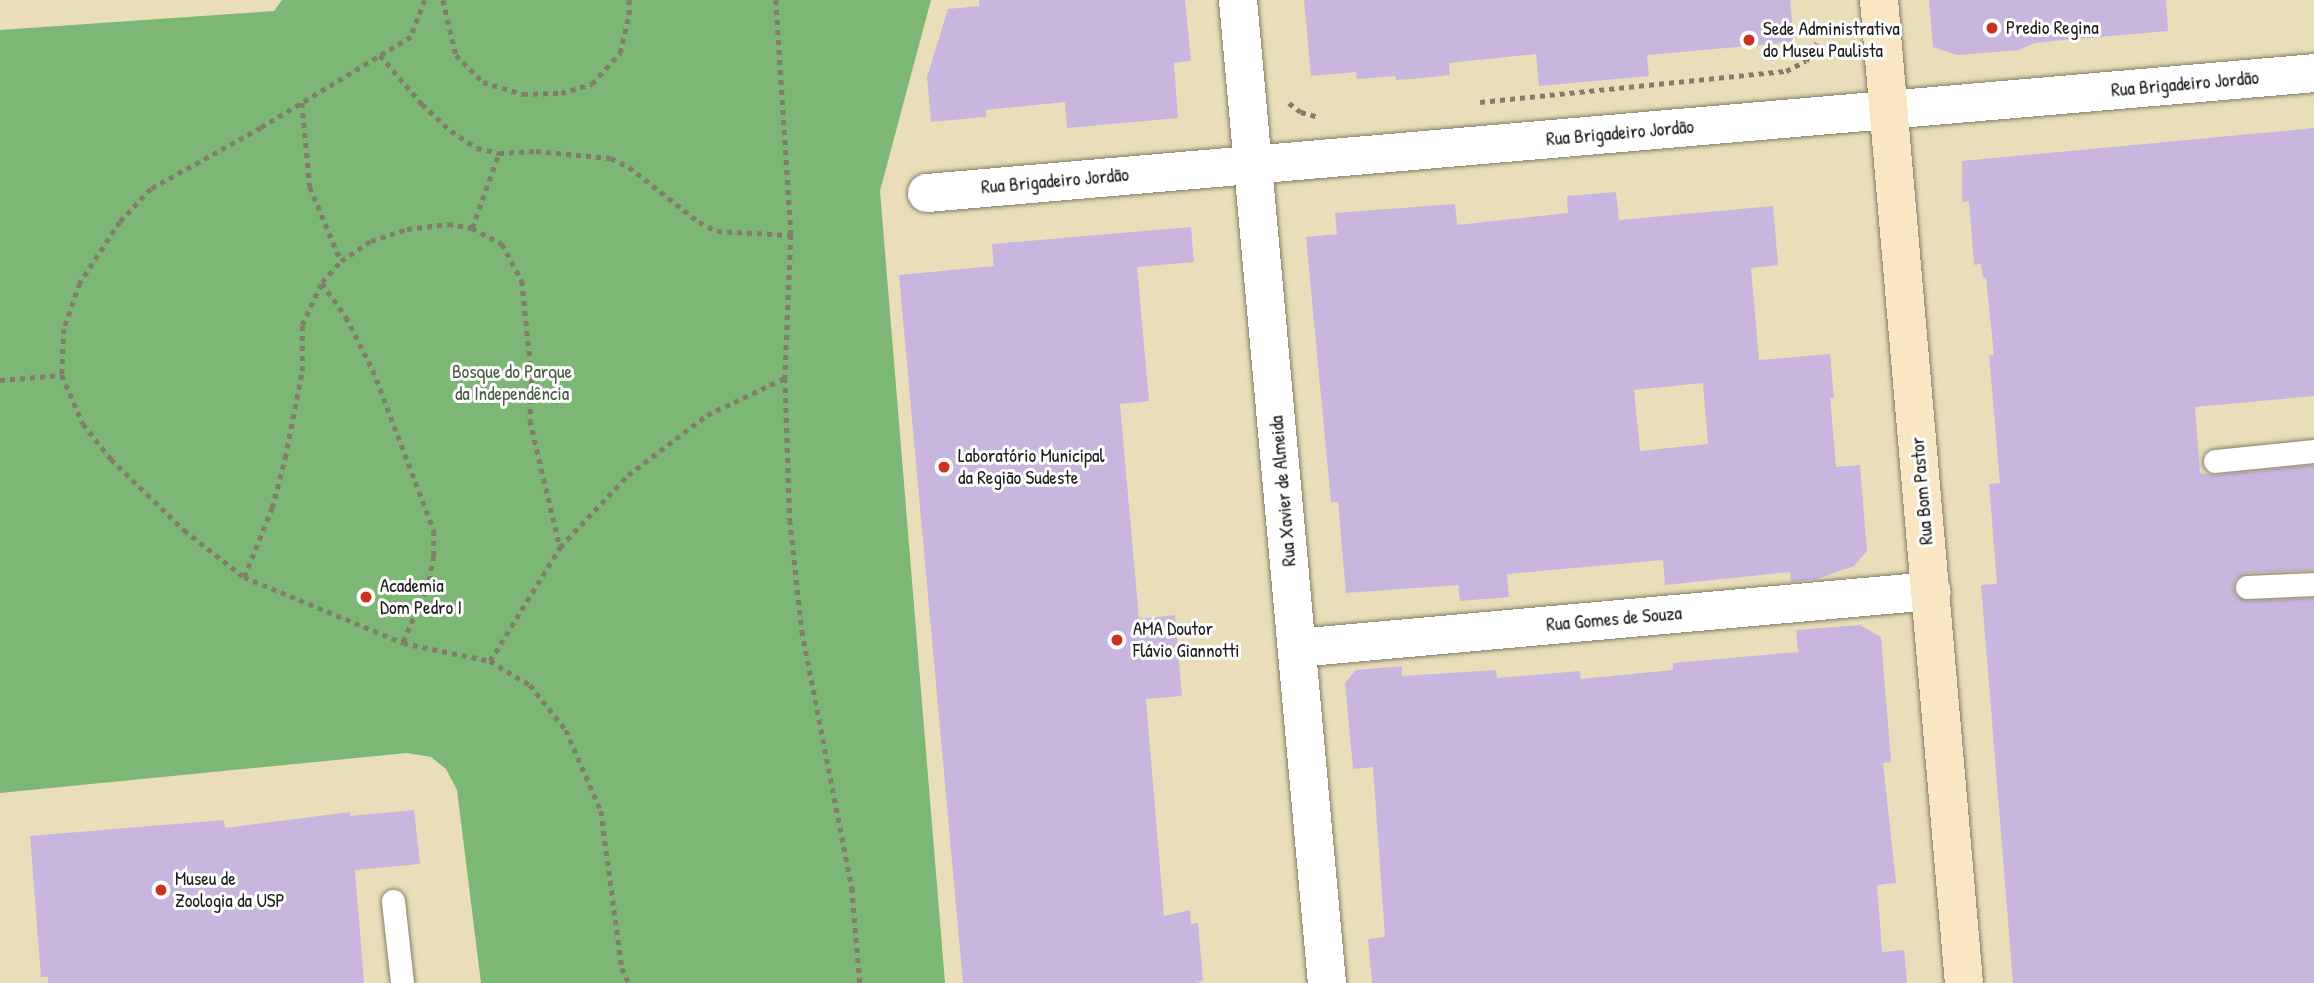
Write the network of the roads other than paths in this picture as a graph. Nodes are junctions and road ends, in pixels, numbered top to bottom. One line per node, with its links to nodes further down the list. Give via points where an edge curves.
1 (1238, 0): 5 (street, Rua Xavier de Almeida)
2 (1879, 0): 4 (main road, Rua Bom Pastor)
3 (2314, 73): 4 (street, Rua Brigadeiro Jordão)
4 (1889, 109): 5 (street, Rua Brigadeiro Jordão); 11 (main road, Rua Bom Pastor)
5 (1253, 164): 6 (street, Rua Brigadeiro Jordão); 12 (street, Rua Xavier de Almeida)
6 (926, 193)
7 (2314, 451): 8 (lane)
8 (2215, 461)
9 (2314, 584): 10 (lane)
10 (2247, 587)
11 (1931, 591): 12 (street, Rua Gomes de Souza); 16 (main road, Rua Bom Pastor)
12 (1297, 648): 15 (street, Rua Xavier de Almeida)
13 (393, 901): 14 (lane)
14 (402, 983)
15 (1327, 983)
16 (1964, 983)

